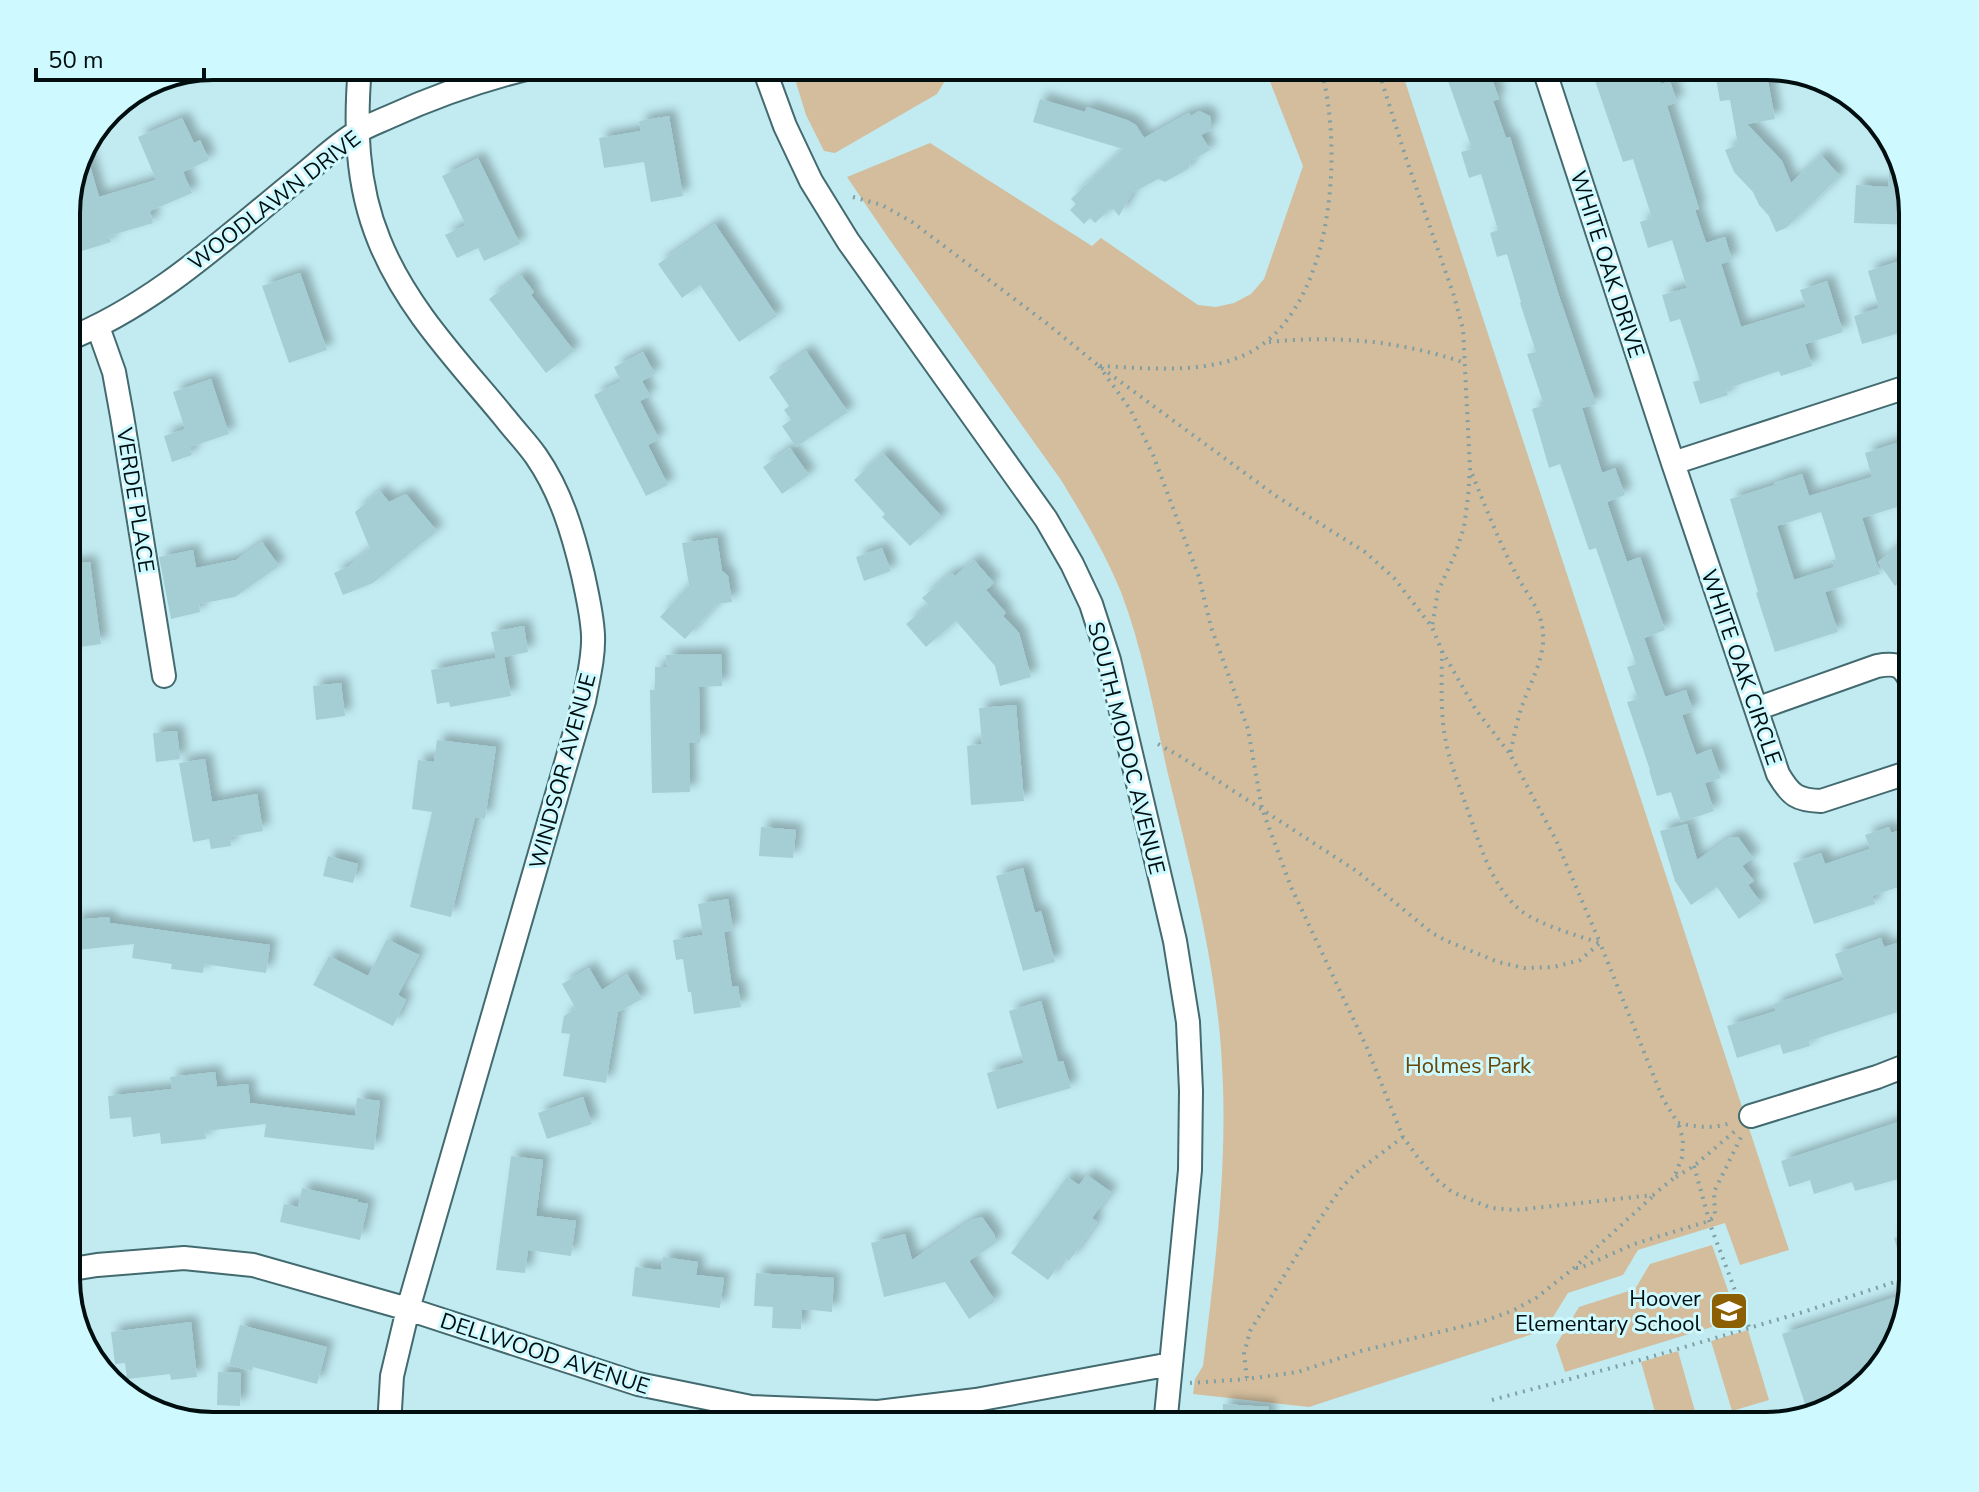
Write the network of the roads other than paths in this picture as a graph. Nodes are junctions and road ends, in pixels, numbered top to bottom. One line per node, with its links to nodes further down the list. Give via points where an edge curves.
1 (359, 80): 5 (street, WINDSOR AVENUE)
2 (487, 80): 5 (street, WOODLAWN DRIVE)
3 (768, 80): 18 (street, SOUTH MODOC AVENUE, via 811,181 848,241 1046,519 1091,604 1109,660 1175,941 1188,1022 1190,1170)
4 (1548, 80): 9 (street, WHITE OAK DRIVE)
5 (356, 133): 6 (street, WOODLAWN DRIVE, via 180,275); 17 (street, WINDSOR AVENUE, via 367,209 391,267 432,329 536,456 556,493 572,530 593,636 584,701)
6 (98, 327): 7 (street, WOODLAWN DRIVE); 11 (street, VERDE PLACE, via 114,372)
7 (80, 334)
8 (1899, 390): 9 (street)
9 (1673, 463): 12 (street, WHITE OAK CIRCLE)
10 (1899, 666): 12 (street, via 1877,666)
11 (164, 676)
12 (1756, 709): 13 (street, WHITE OAK CIRCLE, via 1778,774 1795,797 1821,801)
13 (1899, 776)
14 (1899, 1068): 15 (street)
15 (1751, 1116)
16 (80, 1268): 17 (street, DELLWOOD AVENUE, via 145,1260 219,1260)
17 (408, 1309): 18 (street, DELLWOOD AVENUE, via 638,1384 751,1407 878,1412 976,1400); 19 (street, WINDSOR AVENUE, via 392,1376)
18 (1171, 1364): 20 (street, SOUTH MODOC AVENUE)
19 (390, 1412)
20 (1166, 1412)

